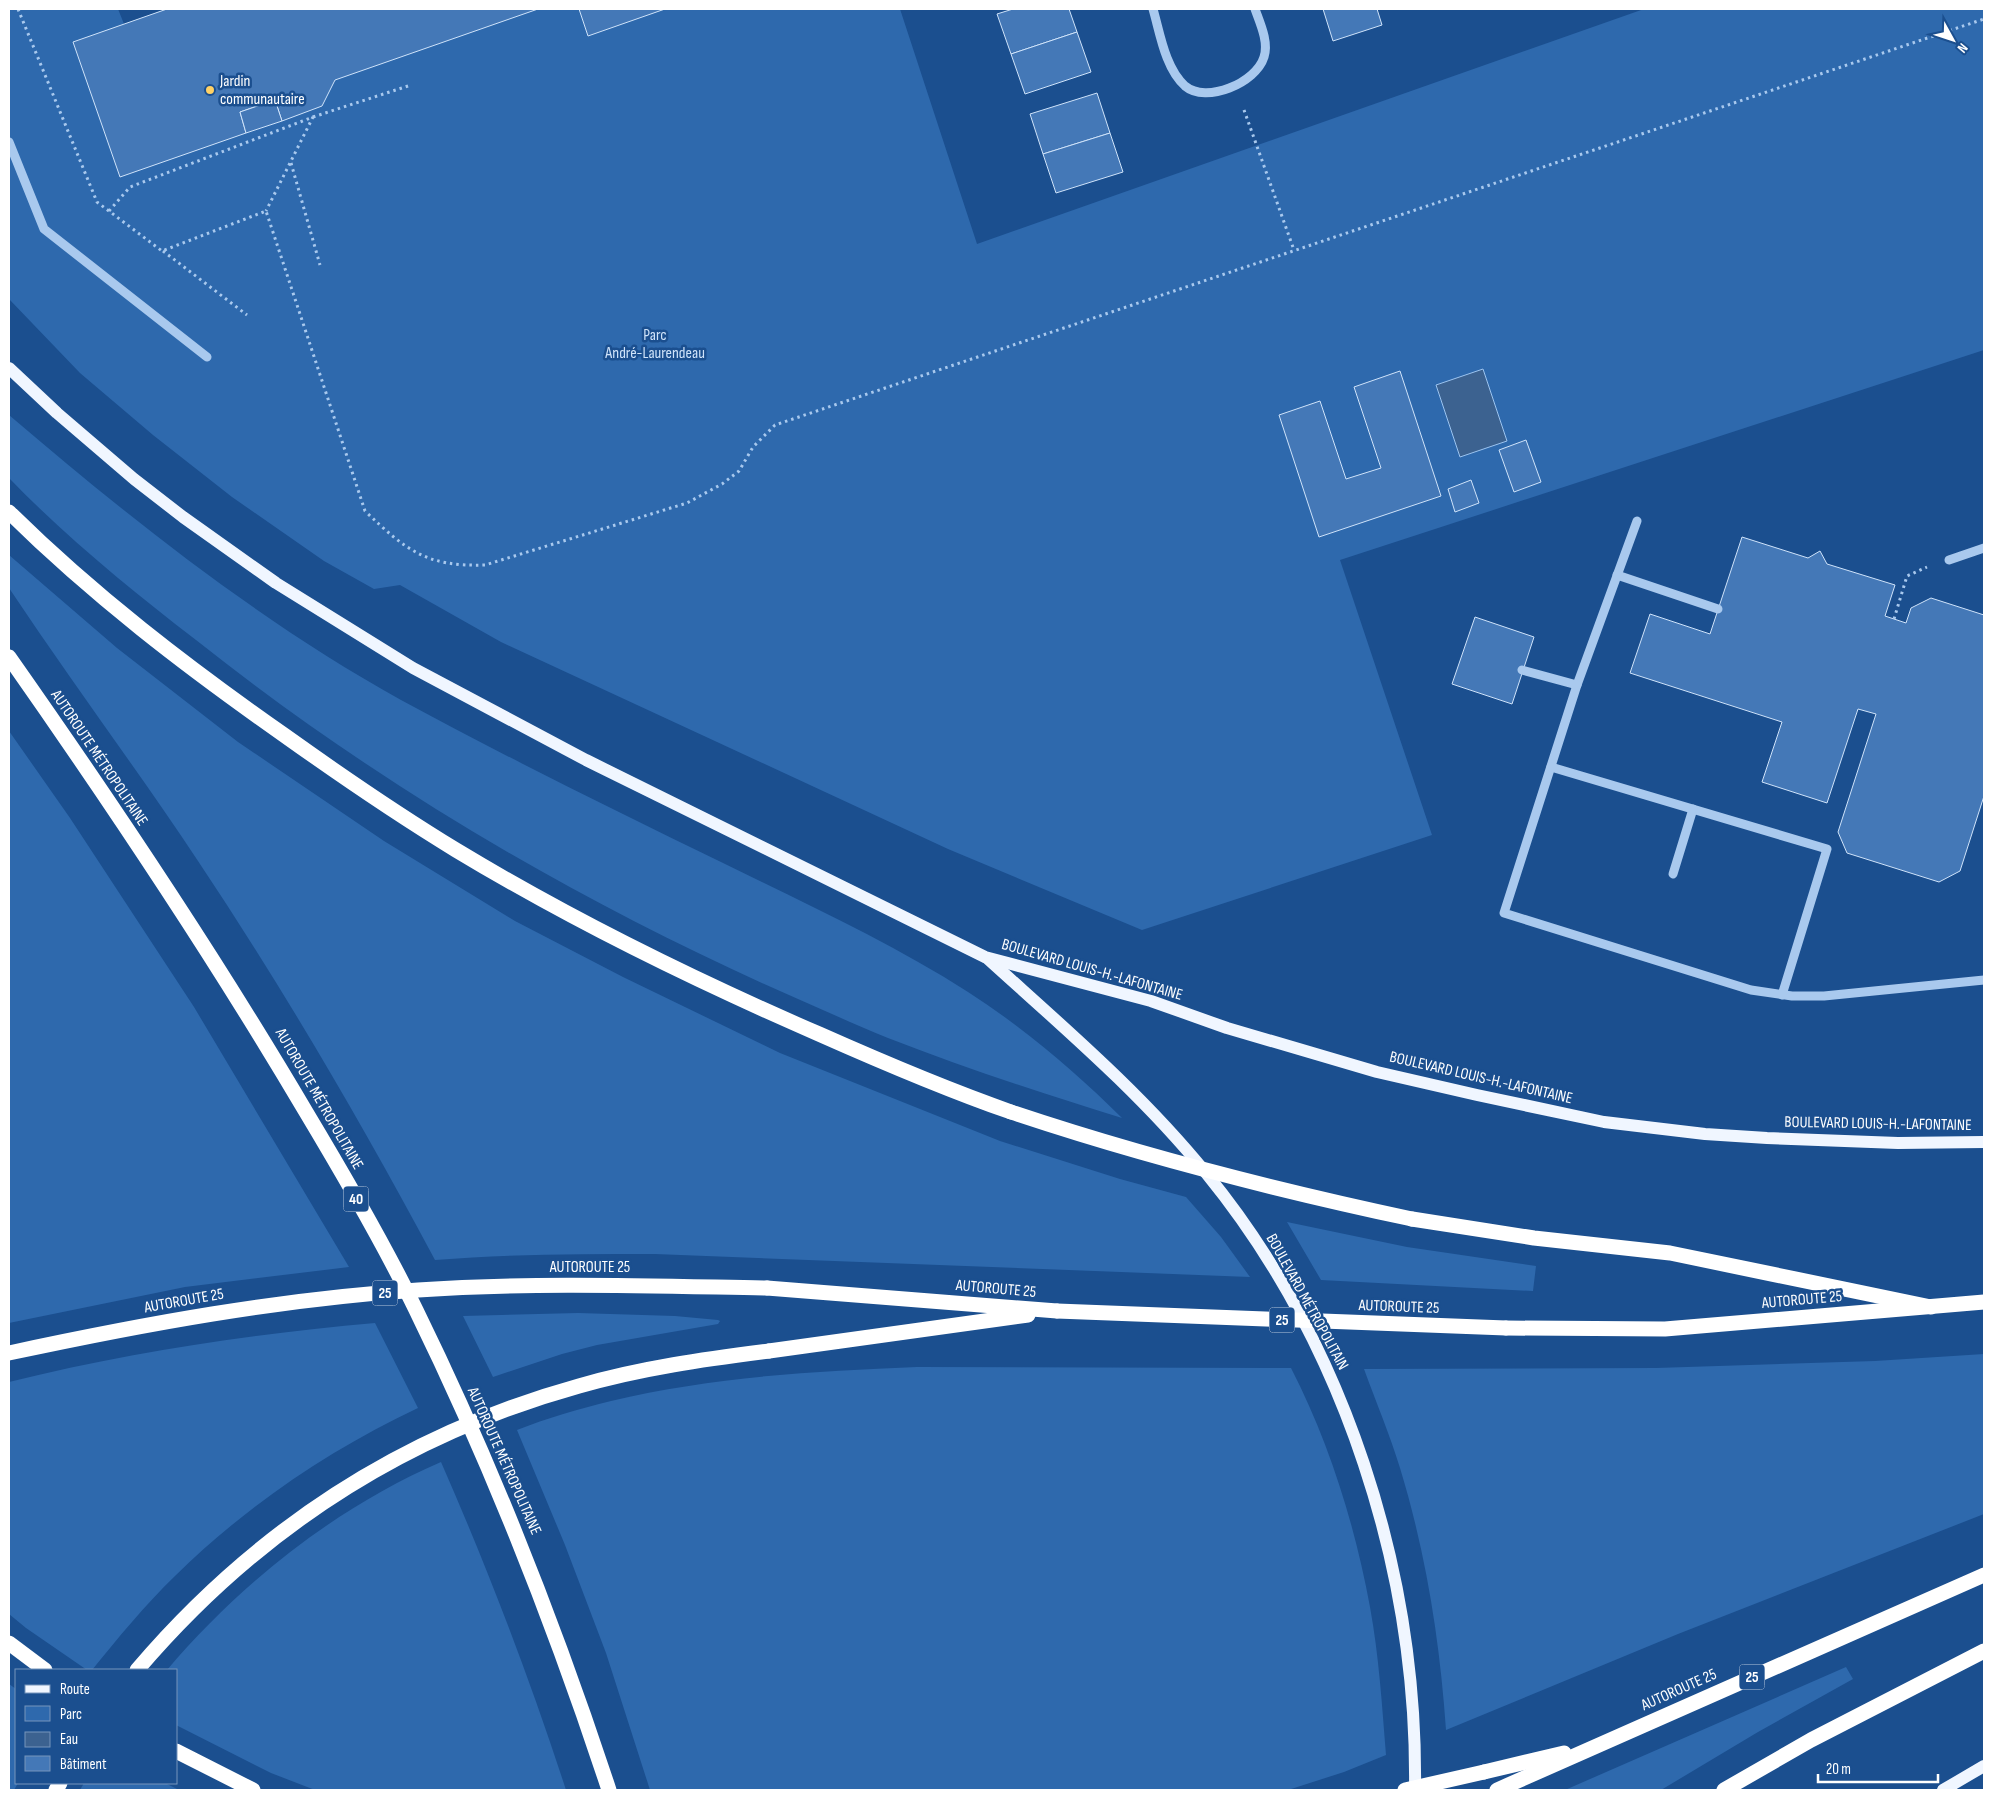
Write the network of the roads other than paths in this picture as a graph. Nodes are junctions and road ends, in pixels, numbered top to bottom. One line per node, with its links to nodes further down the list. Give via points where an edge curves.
1 (1152, 9): 2 (street, via 1168,58 1184,85 1194,92 1212,93 1248,80 1265,56 1265,42)
2 (1255, 9)
3 (9, 142): 4 (street, via 44,229)
4 (207, 357)
5 (9, 368): 18 (main road, via 134,479 183,517 276,583 413,668 586,760)
6 (9, 512): 23 (highway, bridge, via 100,595 200,674 309,753 457,850 560,910 719,990 932,1083 1097,1139 1348,1206 1534,1238 1670,1253)
7 (1637, 521): 10 (street)
8 (1984, 548): 9 (street)
9 (1949, 560)
10 (1617, 575): 11 (street); 14 (street)
11 (1718, 609)
12 (9, 657): 35 (highway, AUTOROUTE MÉTROPOLITAINE / 40, via 164,883 253,1021 336,1162 416,1308 523,1549)
13 (1522, 670): 14 (street)
14 (1577, 685): 15 (street)
15 (1552, 767): 16 (street); 20 (street, via 1504,913 1752,990)
16 (1693, 809): 17 (street); 20 (street, via 1827,849)
17 (1673, 874)
18 (985, 957): 21 (main road, BOULEVARD LOUIS-H.-LAFONTAINE, via 1151,1001 1237,1031 1377,1072 1604,1122 1767,1138 1898,1143); 37 (main road, BOULEVARD MÉTROPOLITAIN, via 1127,1085 1206,1172 1274,1269 1308,1330 1355,1436 1386,1540 1408,1662)
19 (1984, 980): 20 (street, via 1824,996)
20 (1782, 995)
21 (1984, 1142)
22 (1984, 1302): 23 (highway, AUTOROUTE 25 / 25)
23 (1931, 1306): 24 (highway, AUTOROUTE 25 / 25, bridge, via 1666,1329 1506,1328)
24 (1057, 1312): 25 (highway, AUTOROUTE 25 / 25, bridge, via 767,1288 605,1284 467,1287 261,1306); 30 (highway, bridge, via 681,1364 581,1385 480,1418 390,1462 310,1511 224,1580)
25 (9, 1353)
26 (1984, 1575): 31 (highway, AUTOROUTE 25 / 25)
27 (9, 1643): 29 (highway)
28 (1984, 1650): 39 (highway, via 1834,1727)
29 (44, 1669)
30 (139, 1669)
31 (1599, 1744): 36 (highway, bridge); 38 (highway, AUTOROUTE 25 / 25)
32 (178, 1752): 34 (highway)
33 (1984, 1766): 40 (main road)
34 (254, 1790)
35 (609, 1790)
36 (1405, 1790)
37 (1415, 1790)
38 (1497, 1790)
39 (1724, 1790)
40 (1943, 1790)

